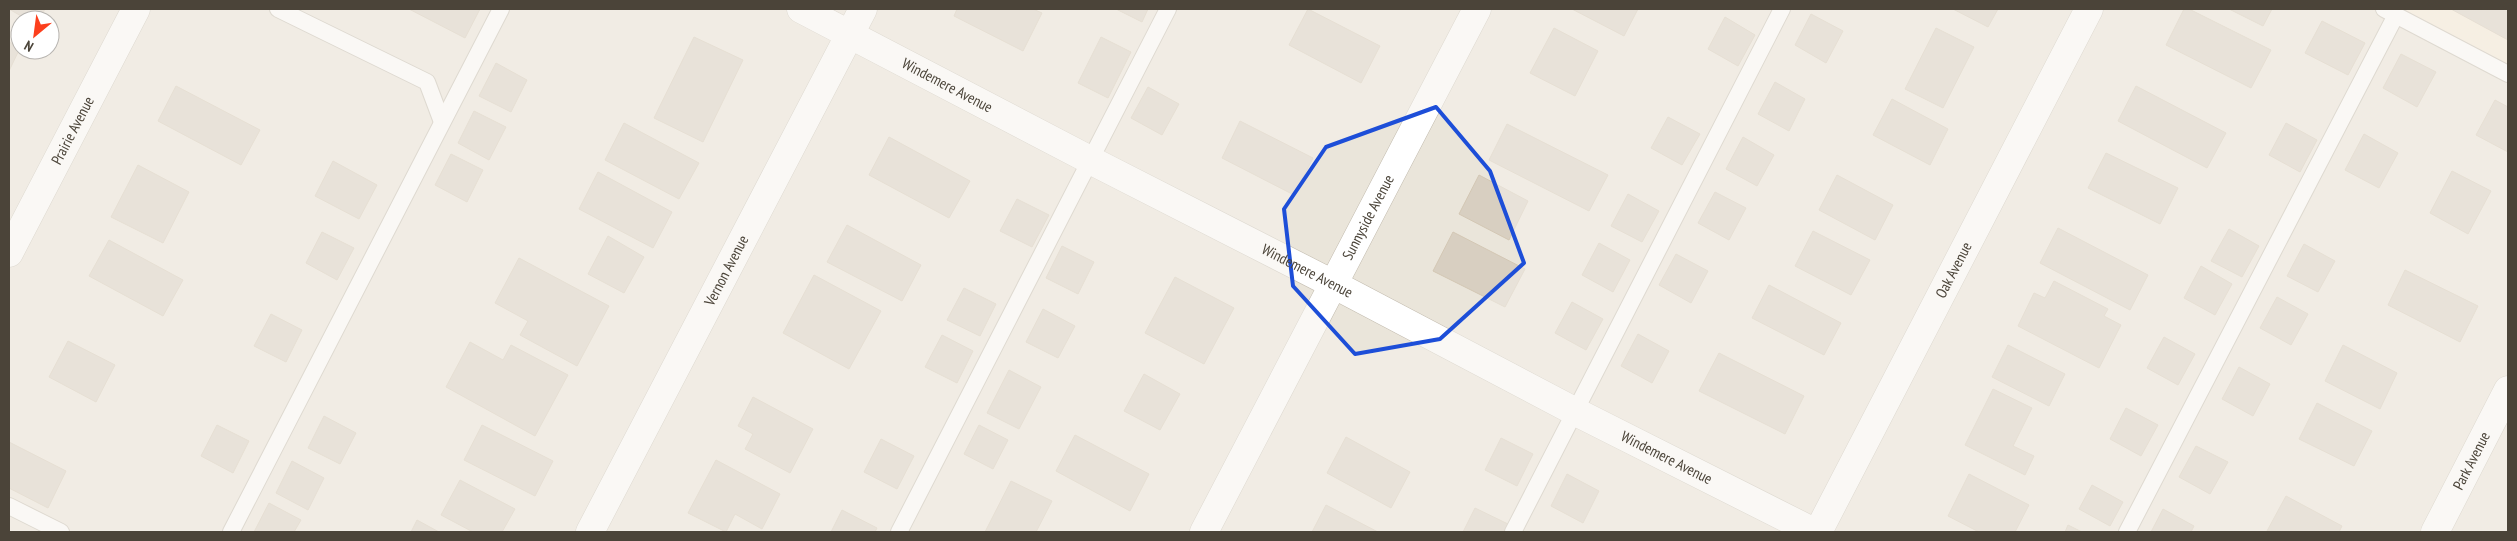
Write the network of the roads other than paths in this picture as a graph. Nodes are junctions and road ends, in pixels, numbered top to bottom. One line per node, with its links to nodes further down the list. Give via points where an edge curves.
1 (136, 9): 15 (street, Prairie Avenue)
2 (278, 9): 13 (lane, via 427,82)
3 (502, 9): 13 (lane)
4 (801, 9): 11 (street, Windemere Avenue)
5 (863, 9): 11 (street, Vernon Avenue)
6 (1168, 9): 14 (lane)
7 (1478, 9): 16 (street, Sunnyside Avenue)
8 (1782, 9): 18 (lane)
9 (2089, 9): 27 (street, Oak Avenue)
10 (2390, 12): 12 (lane); 28 (lane)
11 (850, 34): 14 (street, Windemere Avenue); 22 (street, Vernon Avenue)
12 (2508, 74)
13 (442, 122): 21 (lane)
14 (1090, 160): 16 (street, Windemere Avenue); 23 (lane)
15 (9, 253)
16 (1333, 284): 18 (street, Windemere Avenue); 24 (street, Sunnyside Avenue)
17 (2508, 390): 29 (street, Park Avenue)
18 (1576, 412): 25 (lane); 26 (street, Windemere Avenue)
19 (9, 506): 20 (lane)
20 (61, 532)
21 (231, 532)
22 (590, 532)
23 (899, 532)
24 (1204, 532)
25 (1513, 532)
26 (1814, 532)
27 (1818, 532)
28 (2127, 532)
29 (2434, 532)

